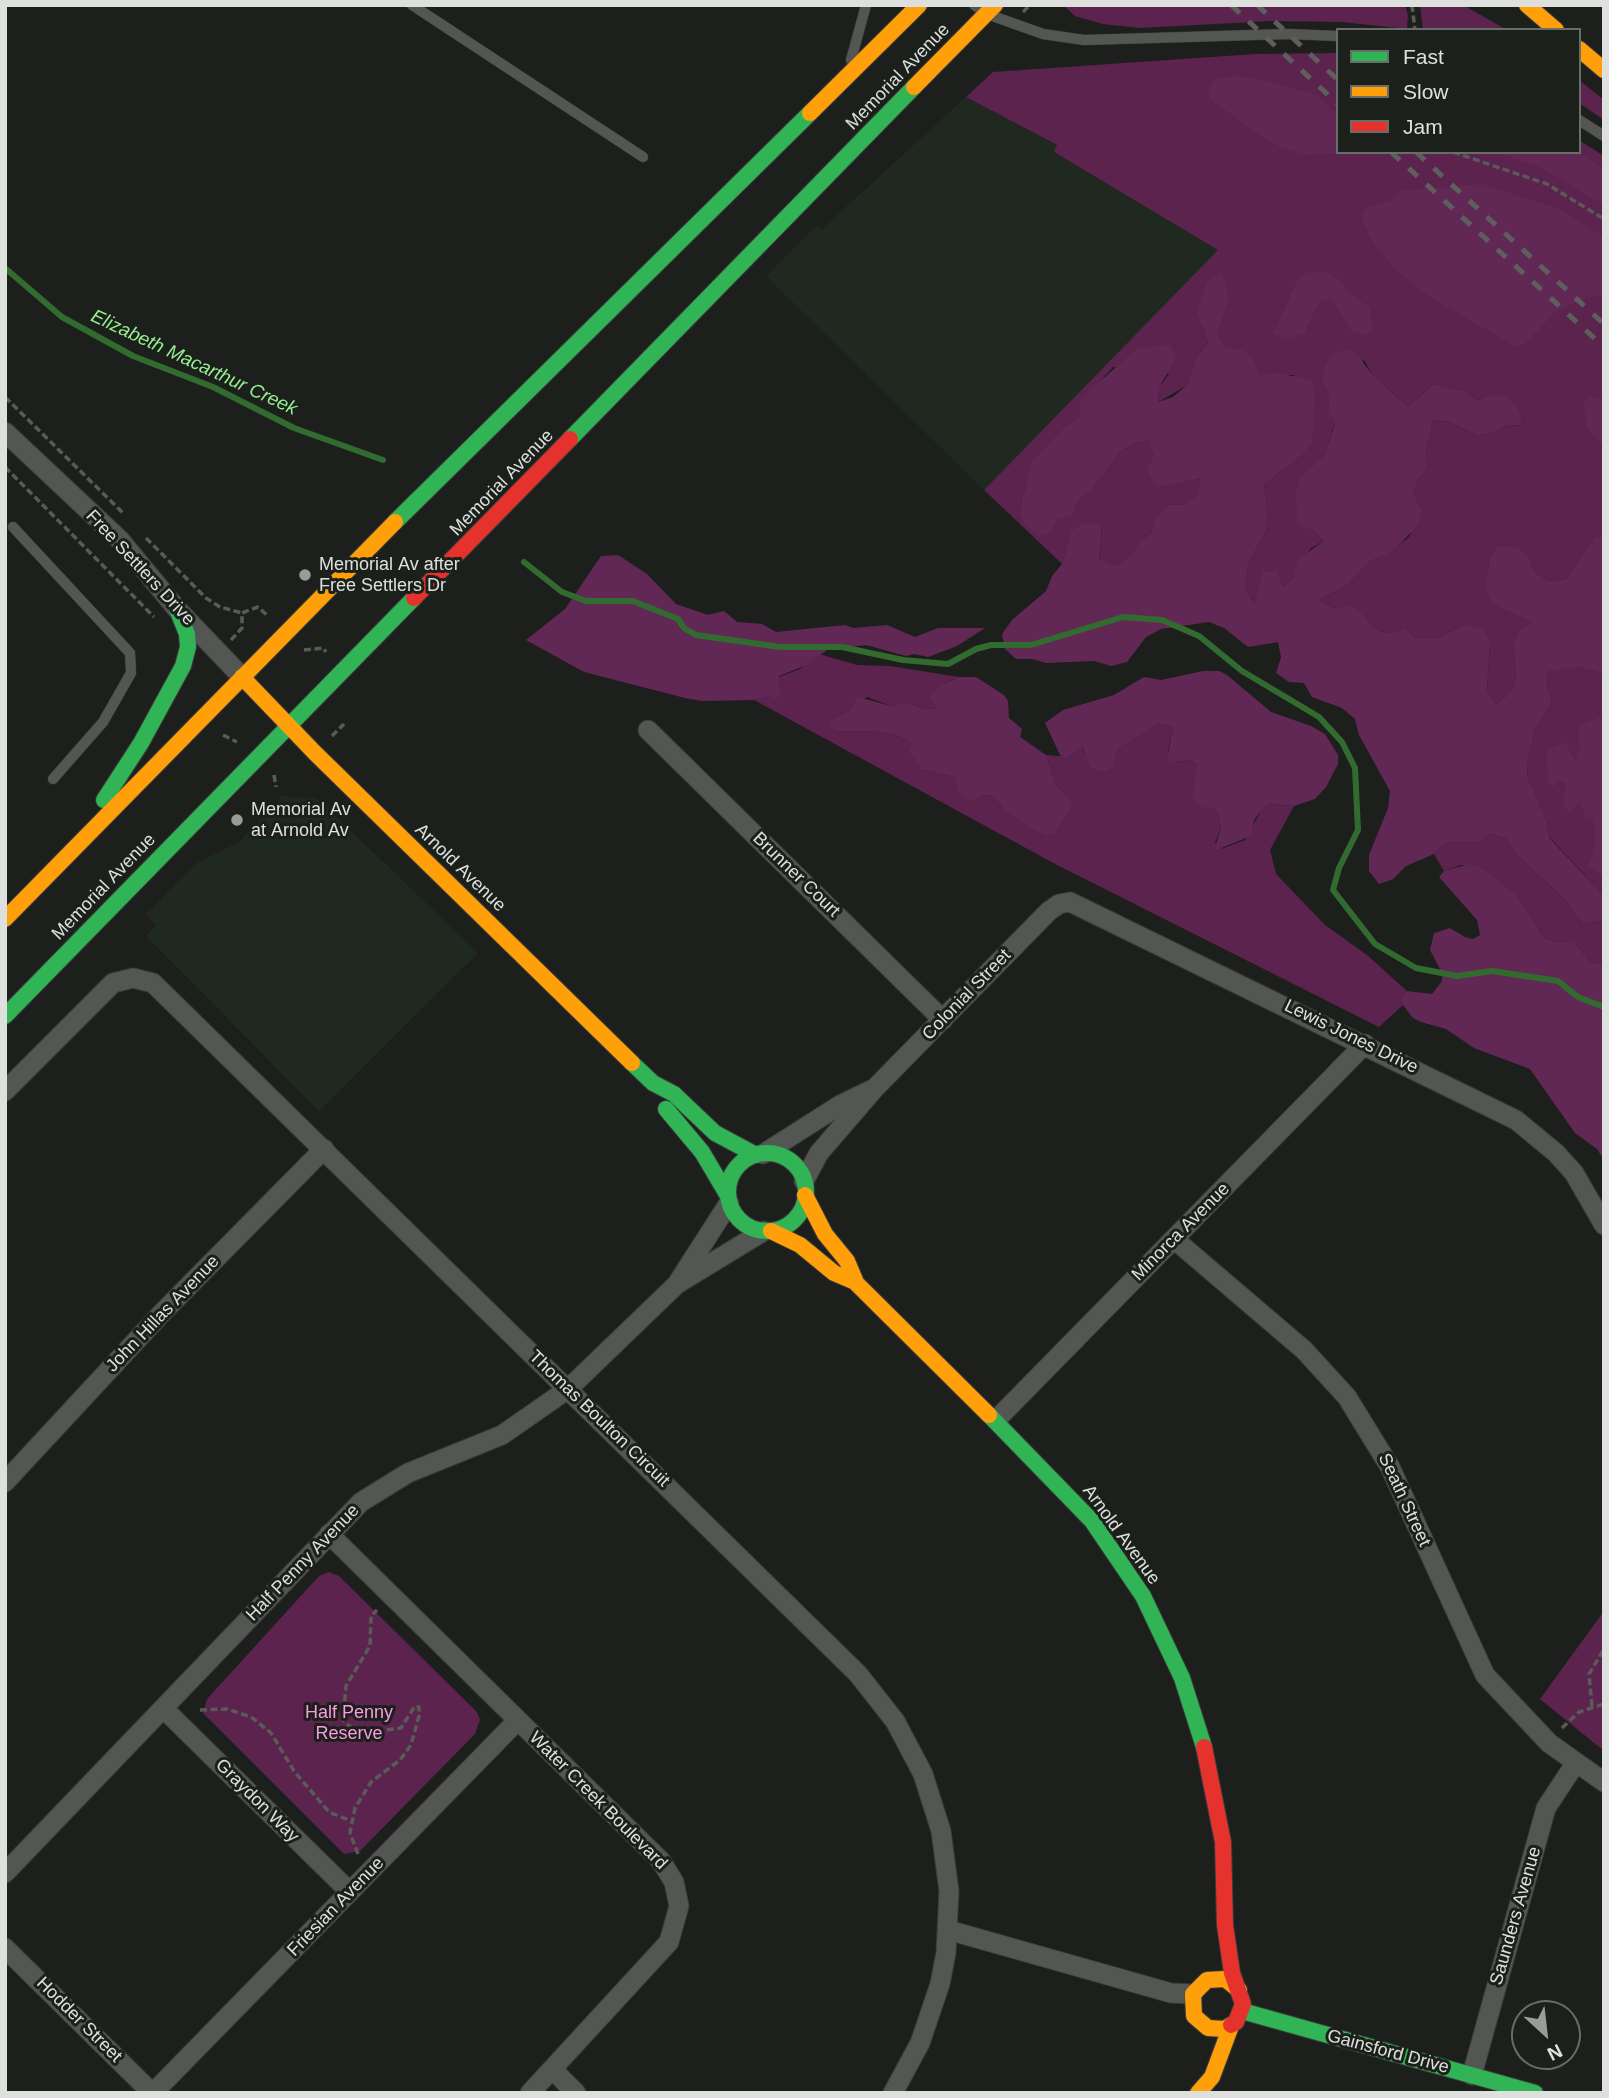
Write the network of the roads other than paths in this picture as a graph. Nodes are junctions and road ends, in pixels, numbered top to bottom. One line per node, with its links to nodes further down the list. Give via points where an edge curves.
1 (412, 5): 13 (lane)
2 (866, 5): 10 (lane)
3 (919, 5): 10 (main road, Memorial Avenue)
4 (1527, 5): 6 (main road)
5 (985, 8): 7 (lane, via 1043,34 1084,40); 18 (main road, Memorial Avenue)
6 (1554, 28)
7 (1336, 36)
8 (1581, 51): 9 (main road)
9 (1604, 70)
10 (847, 78): 17 (main road, Memorial Avenue)
11 (1581, 121): 12 (lane)
12 (1604, 136)
13 (643, 157)
14 (5, 432): 16 (street, Free Settlers Drive, via 120,540)
15 (13, 527): 20 (lane, via 130,653 131,673 103,722)
16 (177, 609): 17 (street, Free Settlers Drive); 21 (main road, via 187,634 183,666 141,743 105,796)
17 (242, 677): 18 (main road, Arnold Avenue); 21 (main road, Memorial Avenue)
18 (289, 726): 24 (main road, Memorial Avenue); 27 (main road, Arnold Avenue)
19 (648, 730): 25 (street, Brunner Court)
20 (53, 779)
21 (90, 832): 23 (main road, Memorial Avenue)
22 (1059, 904): 25 (street, Colonial Street); 26 (street, Lewis Jones Drive, via 1078,903)
23 (5, 919)
24 (5, 1016)
25 (943, 1020): 28 (street, Colonial Street)
26 (1366, 1044): 34 (street, Lewis Jones Drive, via 1494,1107 1537,1135 1574,1173); 36 (street, Minorca Avenue)
27 (653, 1083): 31 (main road, Arnold Avenue, via 674,1094 715,1133); 33 (main road, Arnold Avenue, via 662,1105 702,1152)
28 (875, 1088): 31 (street, Colonial Street); 32 (street, Colonial Street, via 819,1153)
29 (5, 1091): 30 (street, Thomas Boulton Circuit, via 105,990 123,979 143,979 162,989)
30 (324, 1149): 39 (street, Thomas Boulton Circuit); 41 (street, John Hillas Avenue, via 160,1315)
31 (759, 1155): 32 (main road, via 788,1160); 33 (main road, via 734,1171)
32 (805, 1188): 35 (main road, via 795,1219); 37 (main road, Arnold Avenue, via 825,1234 847,1261)
33 (729, 1200): 35 (main road, via 745,1225); 38 (street, Half Penny Avenue)
34 (1604, 1225)
35 (767, 1231): 37 (main road, Arnold Avenue, via 800,1245 834,1273); 38 (street, Half Penny Avenue)
36 (1174, 1238): 40 (street, Minorca Avenue); 45 (street, Seath Street, via 1304,1350 1347,1397 1390,1466 1485,1675 1526,1721)
37 (855, 1282): 40 (main road, Arnold Avenue)
38 (677, 1284): 39 (street, Half Penny Avenue)
39 (568, 1389): 42 (street, Half Penny Avenue, via 502,1435 388,1483 360,1502); 50 (street, Thomas Boulton Circuit, via 858,1674 895,1721 923,1774 941,1831 949,1891)
40 (996, 1420): 49 (main road, Arnold Avenue, via 1092,1521 1143,1596 1164,1637 1208,1759 1223,1842)
41 (5, 1482)
42 (328, 1534): 43 (street, Half Penny Avenue); 44 (street, Water Creek Boulevard)
43 (165, 1710): 47 (street, Half Penny Avenue); 48 (street, Graydon Way)
44 (518, 1720): 48 (street, Friesian Avenue); 59 (street, Water Creek Boulevard, via 662,1861 678,1894 678,1919 669,1942)
45 (1575, 1764): 46 (street, Seath Street); 60 (street, Saunders Avenue, via 1546,1808)
46 (1604, 1782)
47 (5, 1873)
48 (350, 1892): 62 (street, Friesian Avenue)
49 (1225, 1925): 52 (main road, Arnold Avenue); 53 (main road, Arnold Avenue)
50 (948, 1930): 52 (street, via 1171,1993); 65 (street, Thomas Boulton Circuit, via 932,2014)
51 (5, 1948): 62 (street, Hodder Street)
52 (1200, 1987): 53 (main road, via 1225,1979); 55 (main road, via 1192,2008)
53 (1239, 1990): 54 (main road)
54 (1242, 2011): 56 (main road); 60 (main road, Gainsford Drive)
55 (1197, 2020): 56 (main road, via 1212,2029); 57 (main road)
56 (1231, 2026): 61 (main road, via 1212,2077)
57 (1201, 2043)
58 (1200, 2061): 61 (main road)
59 (552, 2069): 63 (street, Water Creek Boulevard); 64 (street)
60 (1472, 2075): 66 (main road, Gainsford Drive)
61 (1198, 2092)
62 (153, 2093)
63 (530, 2093)
64 (576, 2093)
65 (893, 2093)
66 (1535, 2093)

